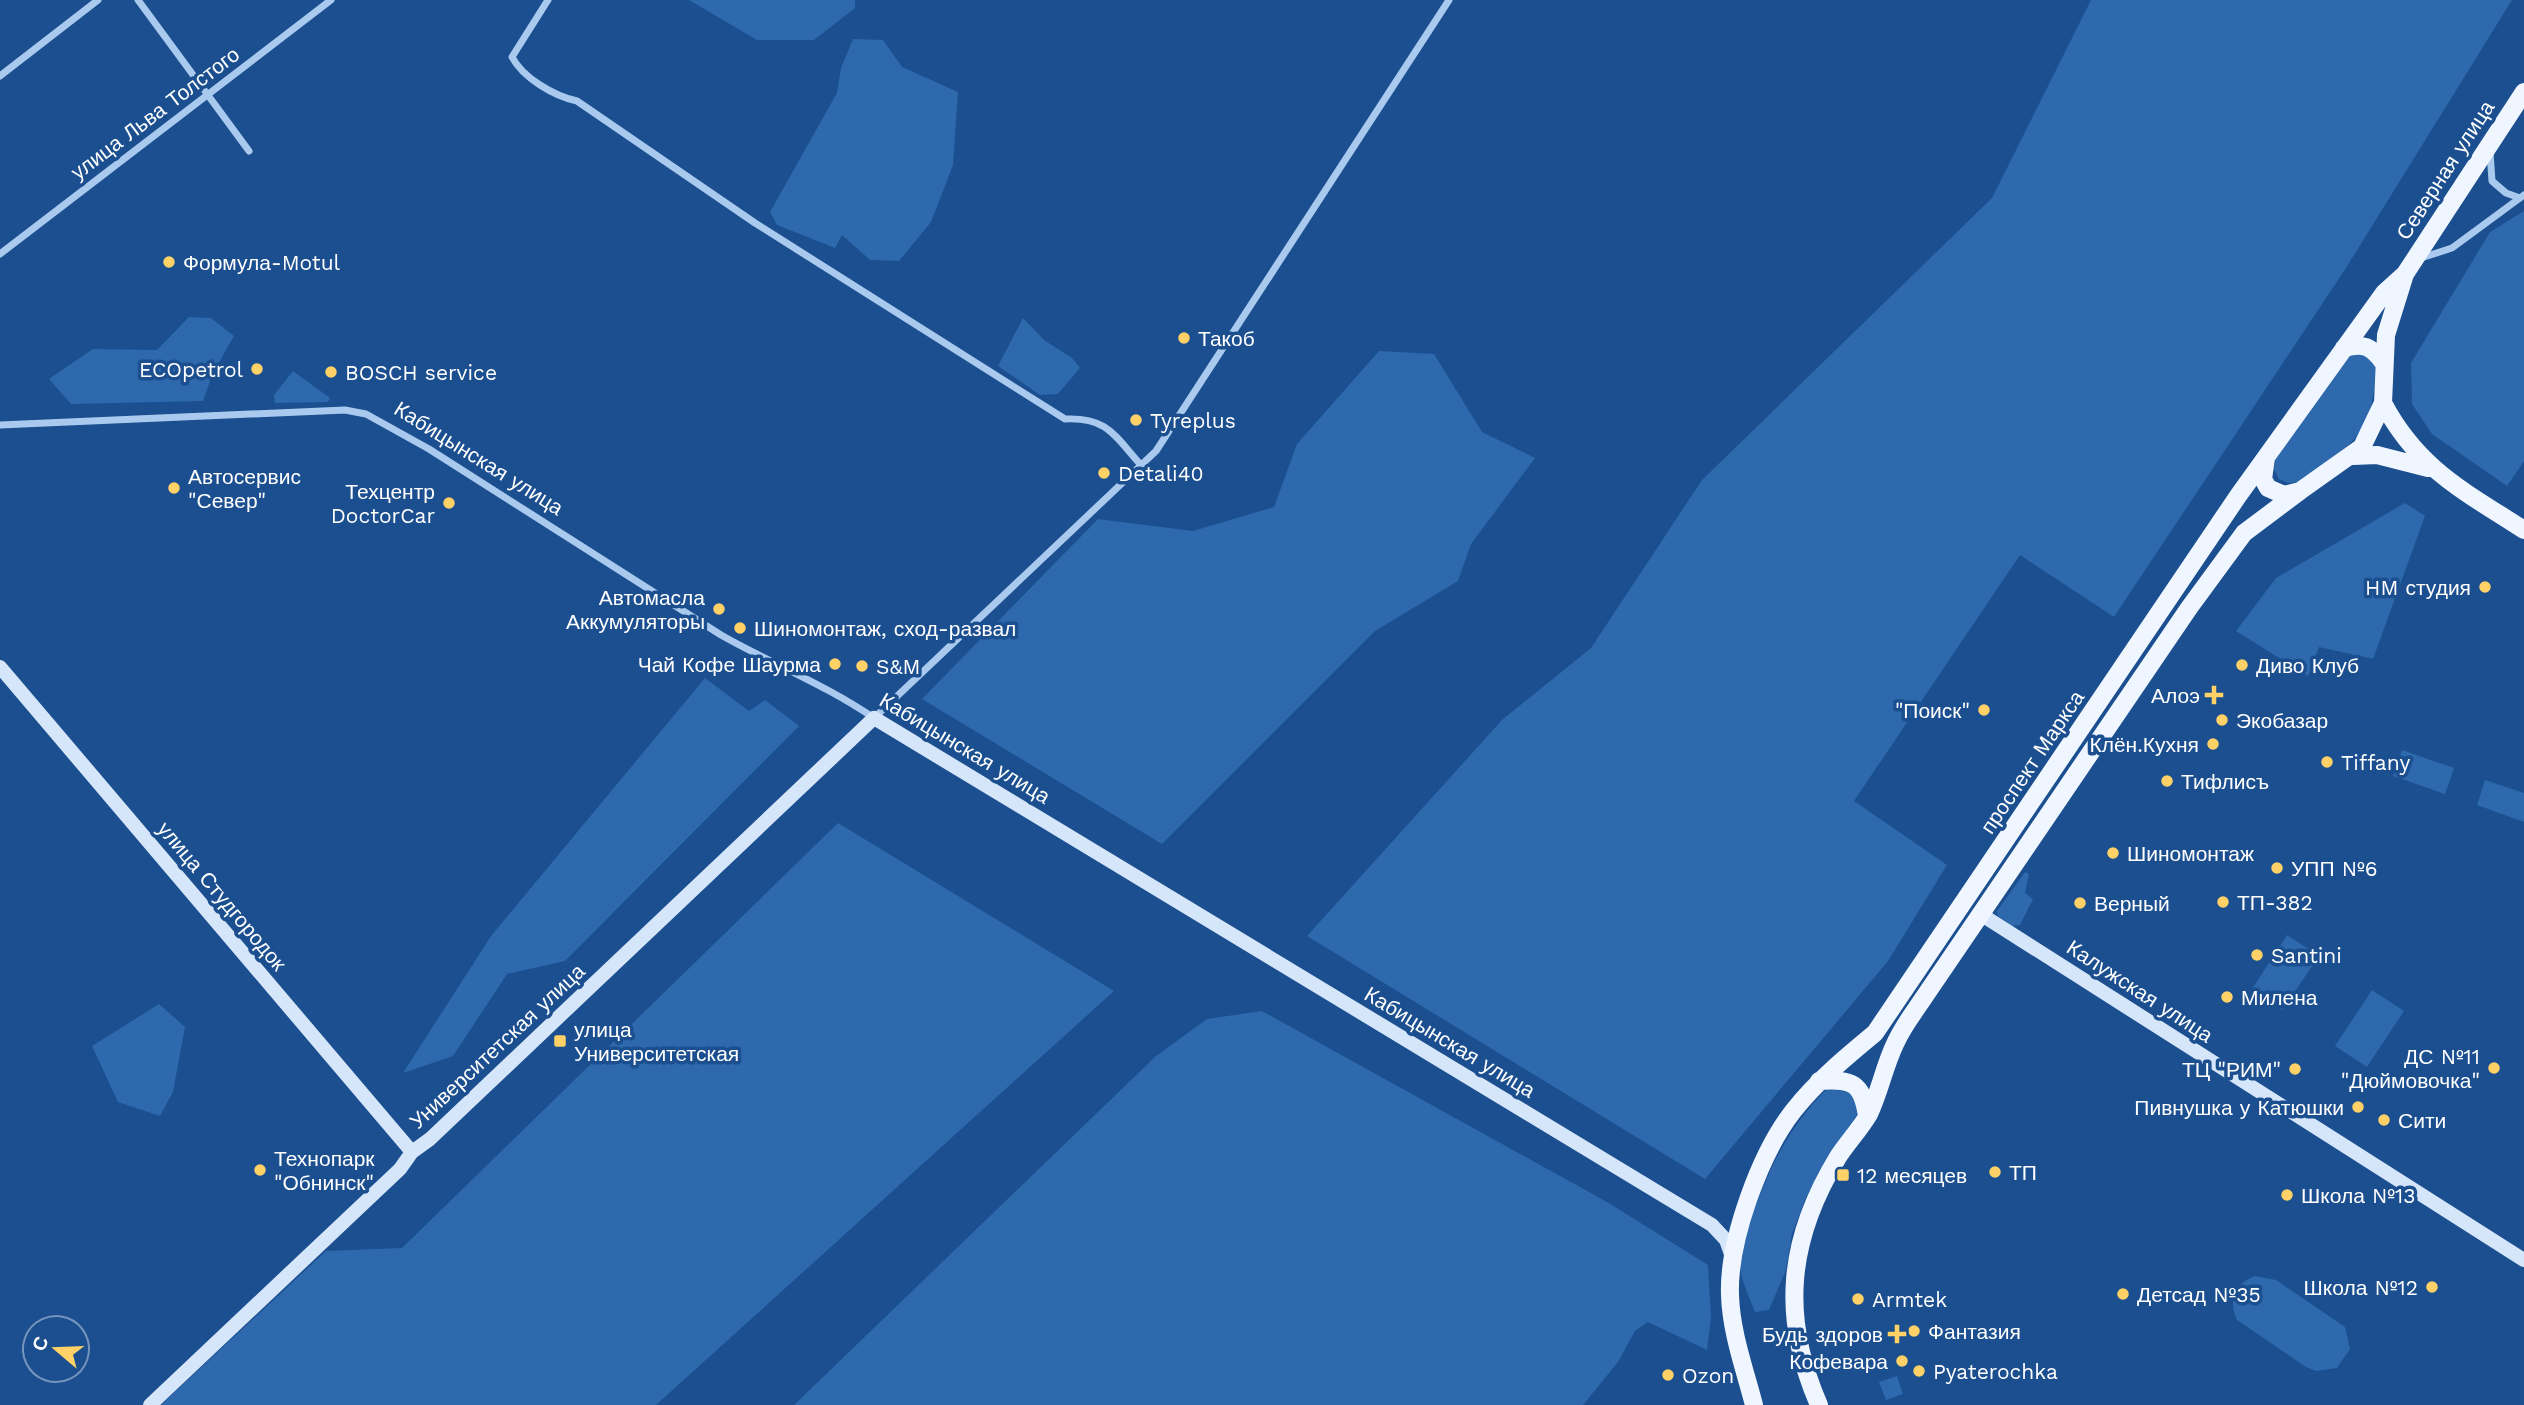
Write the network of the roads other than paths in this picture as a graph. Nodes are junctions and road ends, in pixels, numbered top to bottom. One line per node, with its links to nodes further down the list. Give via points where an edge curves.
1 (98, 0): 6 (street)
2 (138, 0): 8 (street)
3 (331, 0): 8 (street, улица Льва Толстого)
4 (548, 0): 20 (street, via 512,57 517,67 554,92 577,101 755,223 1065,419 1102,423)
5 (1449, 0): 20 (street)
6 (0, 76)
7 (2524, 92): 9 (main road, Северная улица)
8 (207, 94): 10 (street); 12 (street, улица Льва Толстого)
9 (2491, 141): 11 (street, via 2493,181); 13 (main road, Северная улица)
10 (249, 151)
11 (2522, 197): 13 (street, via 2452,248)
12 (0, 254)
13 (2410, 267): 14 (main road, Северная улица, via 2384,293); 15 (main road, Северная улица, via 2390,316)
14 (2344, 348): 15 (main road, via 2362,344); 18 (main road, Северная улица)
15 (2383, 362): 16 (main road, Северная улица)
16 (2384, 404): 19 (main road); 21 (main road, via 2400,434)
17 (0, 425): 25 (street, Кабицынская улица, via 345,410 366,414 429,449 721,635 822,685)
18 (2266, 455): 22 (main road, via 2263,479 2268,488 2284,495); 26 (main road, проспект Маркса)
19 (2353, 456): 21 (main road, via 2376,455); 22 (main road)
20 (1142, 466): 25 (street)
21 (2433, 470): 23 (main road)
22 (2300, 491): 27 (main road, via 2244,533)
23 (2524, 530)
24 (0, 667): 30 (street, улица Студгородок)
25 (874, 718): 30 (street, Университетская улица); 32 (street, Кабицынская улица)
26 (1964, 902): 27 (main road); 28 (main road, проспект Маркса, via 1875,1032)
27 (1982, 915): 29 (main road, via 1895,1045); 34 (street, Калужская улица)
28 (1819, 1081): 29 (main road, via 1839,1080 1859,1087); 31 (main road, проспект Маркса, via 1791,1113 1756,1178)
29 (1867, 1116): 37 (main road, via 1811,1207 1800,1238 1793,1296 1798,1343)
30 (412, 1152): 35 (street, Университетская улица, via 400,1169)
31 (1742, 1219): 32 (street); 33 (main road, проспект Маркса)
32 (1712, 1224): 33 (street, via 1726,1240)
33 (1732, 1257): 36 (main road, проспект Маркса, via 1730,1297)
34 (2524, 1260)
35 (150, 1405)
36 (1754, 1405)
37 (1819, 1405)

